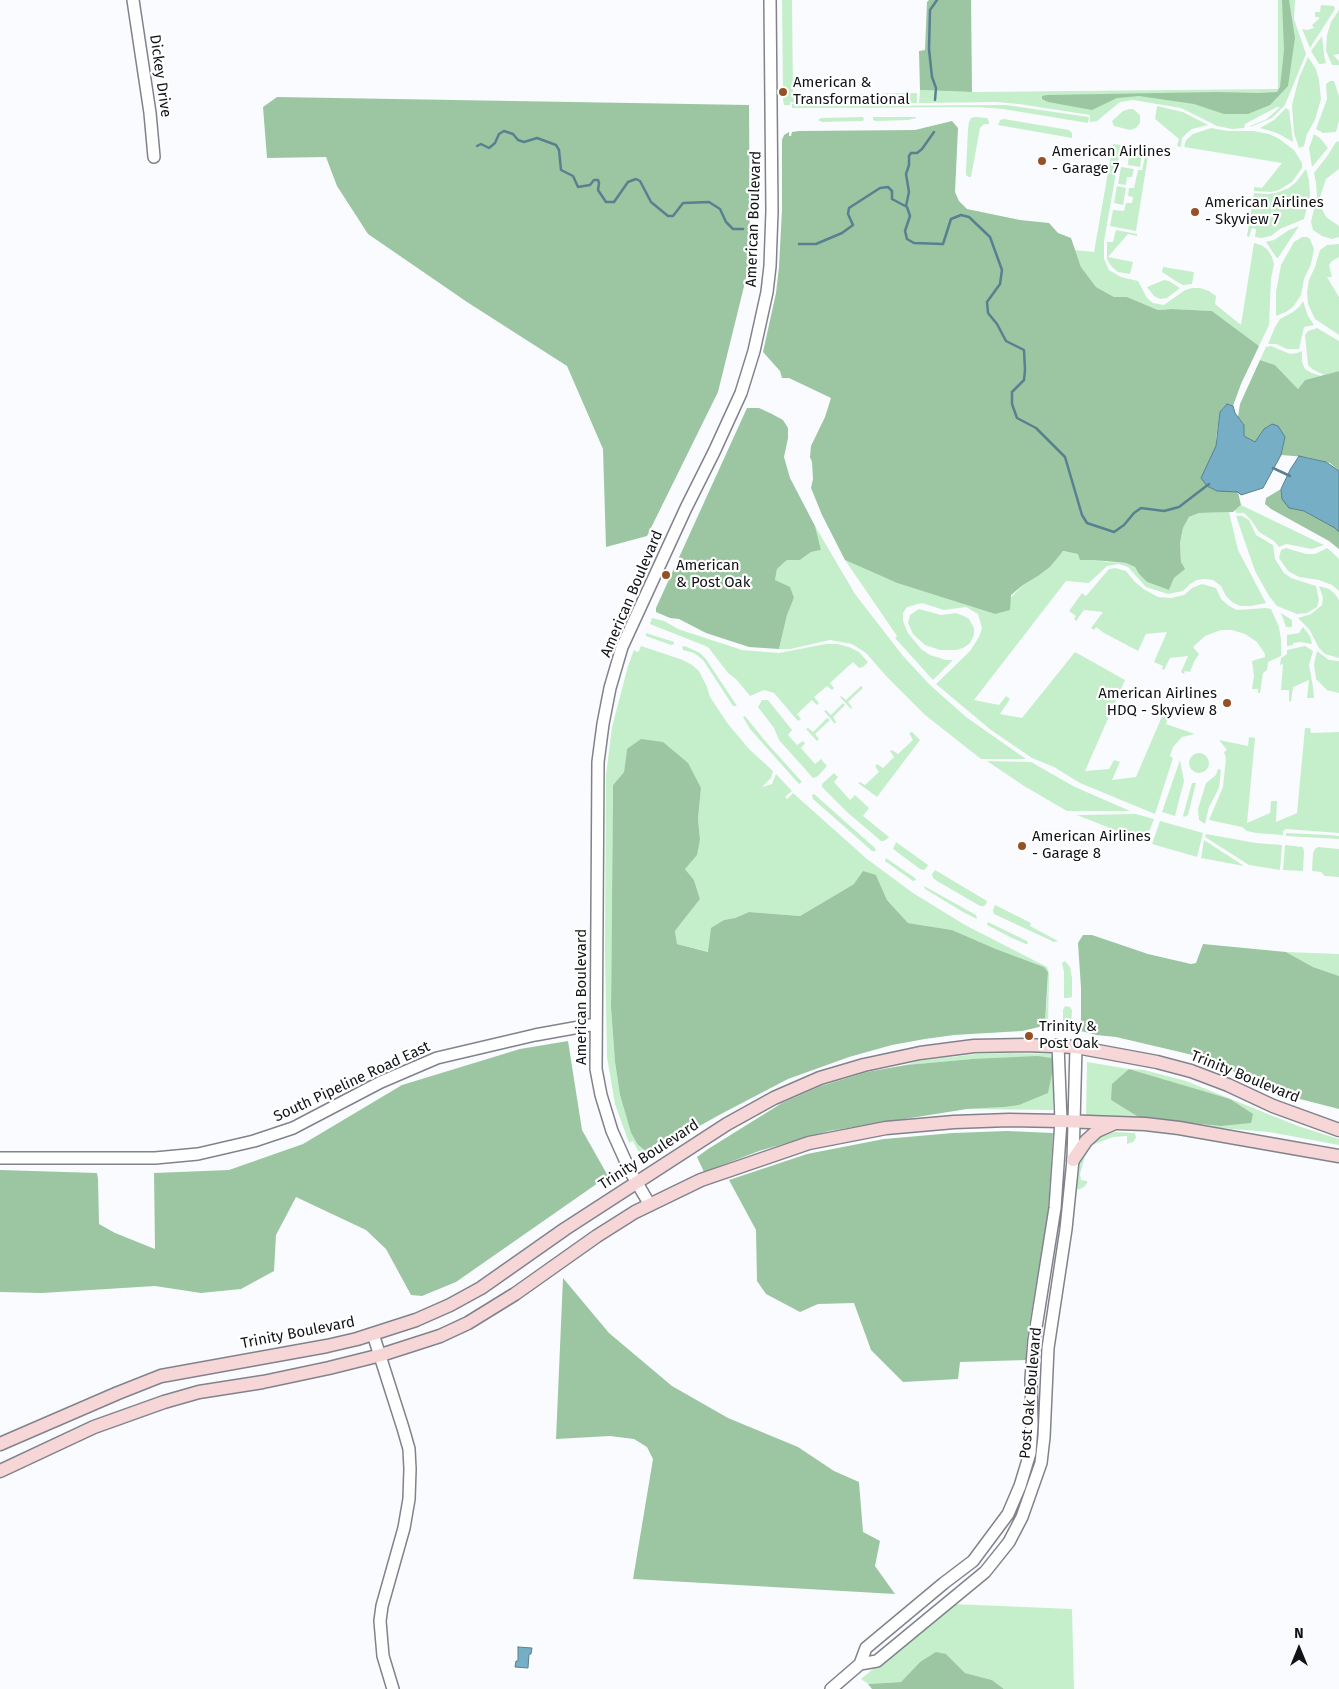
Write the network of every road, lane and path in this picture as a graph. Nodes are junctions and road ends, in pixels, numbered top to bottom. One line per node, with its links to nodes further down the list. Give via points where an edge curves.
1 (133, 0): 3 (street, Dickey Drive)
2 (770, 0): 4 (street, American Boulevard, via 772,211 767,292 741,393 633,622 610,688 598,762)
3 (154, 157)
4 (596, 1024): 12 (street, South Pipeline Road East, via 437,1058 381,1082 293,1128 198,1154 155,1158); 14 (street, American Boulevard, via 596,1069 601,1095 612,1131)
5 (1058, 1046): 6 (main road, Trinity Boulevard); 7 (street, Post Oak Boulevard); 14 (main road, Trinity Boulevard, via 974,1046 920,1053 820,1078 727,1124)
6 (1076, 1047): 8 (street, Post Oak Boulevard); 10 (main road, Trinity Boulevard, via 1191,1071)
7 (1061, 1121): 8 (main road); 15 (main road, via 1000,1120 886,1128 809,1144 702,1180); 16 (street, Post Oak Boulevard)
8 (1075, 1122): 9 (main road); 13 (street, Post Oak Boulevard)
9 (1118, 1122): 11 (main road, via 1179,1128); 13 (main road, via 1097,1131)
10 (1339, 1130)
11 (1339, 1156)
12 (0, 1158)
13 (1073, 1160): 17 (street, Post Oak Boulevard)
14 (636, 1182): 15 (street, American Boulevard); 19 (main road, Trinity Boulevard, via 481,1288 416,1320)
15 (650, 1205): 20 (main road, via 597,1236 515,1294 468,1322 440,1336)
16 (1054, 1212): 17 (street); 18 (street, Post Oak Boulevard)
17 (1066, 1229): 18 (street, via 1054,1234); 23 (street, Post Oak Boulevard, via 1048,1348)
18 (1050, 1242): 22 (street, Post Oak Boulevard, via 1034,1340 1032,1424)
19 (373, 1334): 20 (street); 21 (main road, Trinity Boulevard, via 327,1346 161,1376)
20 (381, 1355): 24 (main road, via 164,1402 94,1427); 26 (street, via 409,1449 410,1469 404,1528 380,1621 383,1656)
21 (0, 1444)
22 (1027, 1462): 23 (street); 25 (street, Post Oak Boulevard, via 1008,1514 973,1561 866,1648)
23 (1041, 1463): 25 (street, Post Oak Boulevard, via 1009,1542 985,1572 877,1661)
24 (0, 1471)
25 (860, 1664): 27 (street, Post Oak Boulevard)
26 (393, 1689)
27 (831, 1689)

